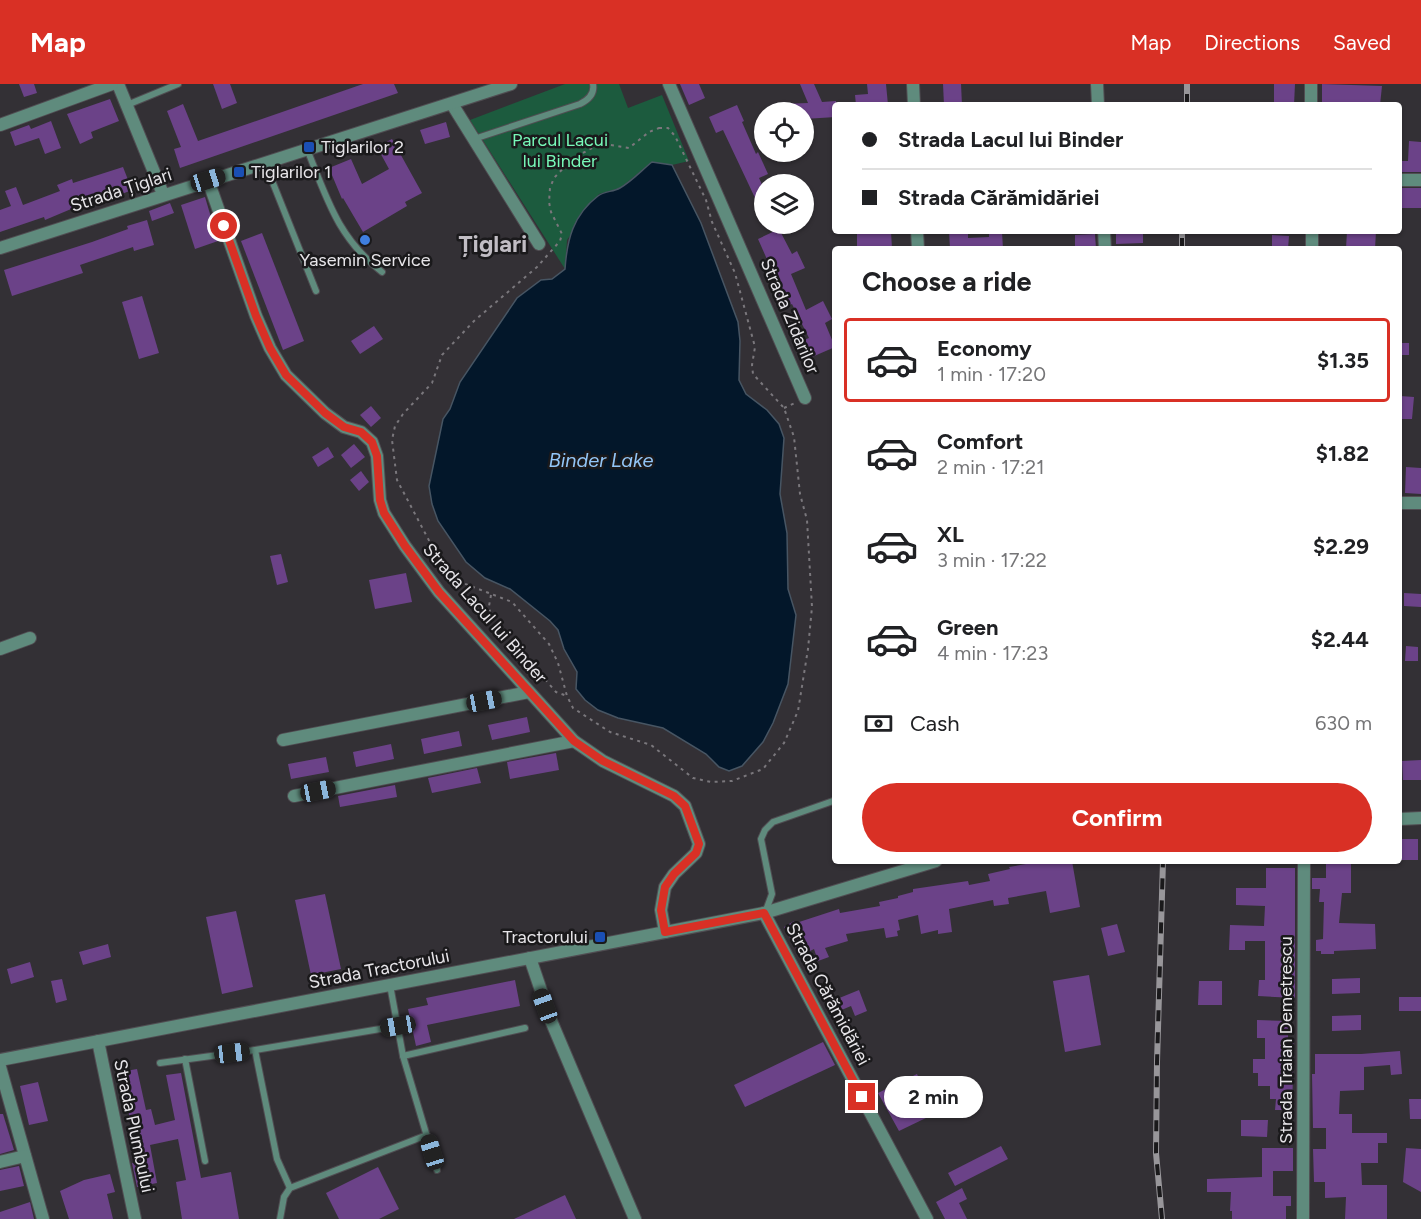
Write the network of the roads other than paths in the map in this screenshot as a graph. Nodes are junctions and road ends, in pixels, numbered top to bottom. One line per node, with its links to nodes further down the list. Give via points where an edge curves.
1 (112, 84): 16 (street)
2 (118, 84): 15 (street)
3 (178, 84): 15 (lane)
4 (511, 84): 10 (street, Strada Țiglari)
5 (593, 84): 17 (lane, via 591,96 580,104)
6 (669, 84): 28 (street, Strada Zidarilor)
7 (913, 84): 11 (street)
8 (1097, 84): 12 (street)
9 (1311, 84): 13 (street)
10 (492, 87): 14 (street, Strada Țiglari)
11 (914, 102)
12 (1098, 102)
13 (1311, 102)
14 (452, 104): 17 (street); 18 (street, Strada Țiglari)
15 (127, 105): 23 (street)
16 (0, 125)
17 (474, 139): 24 (street)
18 (307, 149): 19 (street, Strada Țiglari); 26 (lane, via 334,217 368,261)
19 (264, 163): 20 (street, Strada Țiglari); 27 (lane)
20 (208, 180): 23 (street, Strada Țiglari); 33 (street, Strada Lacul lui Binder, via 256,316 286,375 325,413 372,442 377,456 380,500 389,524 439,592)
21 (1402, 180): 22 (street)
22 (1421, 180)
23 (163, 194): 25 (street, Strada Țiglari)
24 (539, 244)
25 (0, 248)
26 (382, 272)
27 (316, 291)
28 (805, 398)
29 (1402, 503): 30 (street)
30 (1421, 503)
31 (30, 638): 32 (street)
32 (0, 649)
33 (529, 692): 34 (street); 35 (street, Strada Lacul lui Binder)
34 (283, 740)
35 (574, 741): 36 (street); 43 (street, Strada Lacul lui Binder, via 603,761 674,796 685,806 699,844 696,853 665,887 661,910)
36 (294, 796)
37 (832, 801): 42 (lane, via 773,822 765,830 761,839 772,894)
38 (1421, 818): 39 (street)
39 (1402, 819)
40 (926, 864): 42 (street, Strada Tractorului)
41 (1304, 864): 66 (street, Strada Traian Demetrescu)
42 (764, 913): 43 (street, Strada Tractorului); 65 (street, Strada Cărămidăriei)
43 (665, 932): 44 (street, Strada Tractorului)
44 (530, 958): 45 (street, Strada Tractorului); 64 (street, via 552,1023)
45 (390, 985): 46 (lane); 48 (street, Strada Tractorului)
46 (398, 1026): 49 (lane); 50 (lane)
47 (525, 1028): 50 (lane)
48 (98, 1041): 52 (street, Strada Tractorului); 62 (street, Strada Plumbului)
49 (255, 1050): 51 (lane); 60 (lane, via 277,1159)
50 (403, 1056): 55 (lane)
51 (185, 1059): 53 (lane); 57 (lane)
52 (0, 1060)
53 (160, 1063)
54 (0, 1067): 56 (street)
55 (427, 1135): 59 (lane); 60 (lane)
56 (25, 1156): 58 (street); 61 (street)
57 (205, 1161)
58 (0, 1162)
59 (437, 1170)
60 (290, 1188): 63 (lane)
61 (43, 1219)
62 (135, 1219)
63 (280, 1219)
64 (635, 1219)
65 (927, 1219)
66 (1303, 1219)

